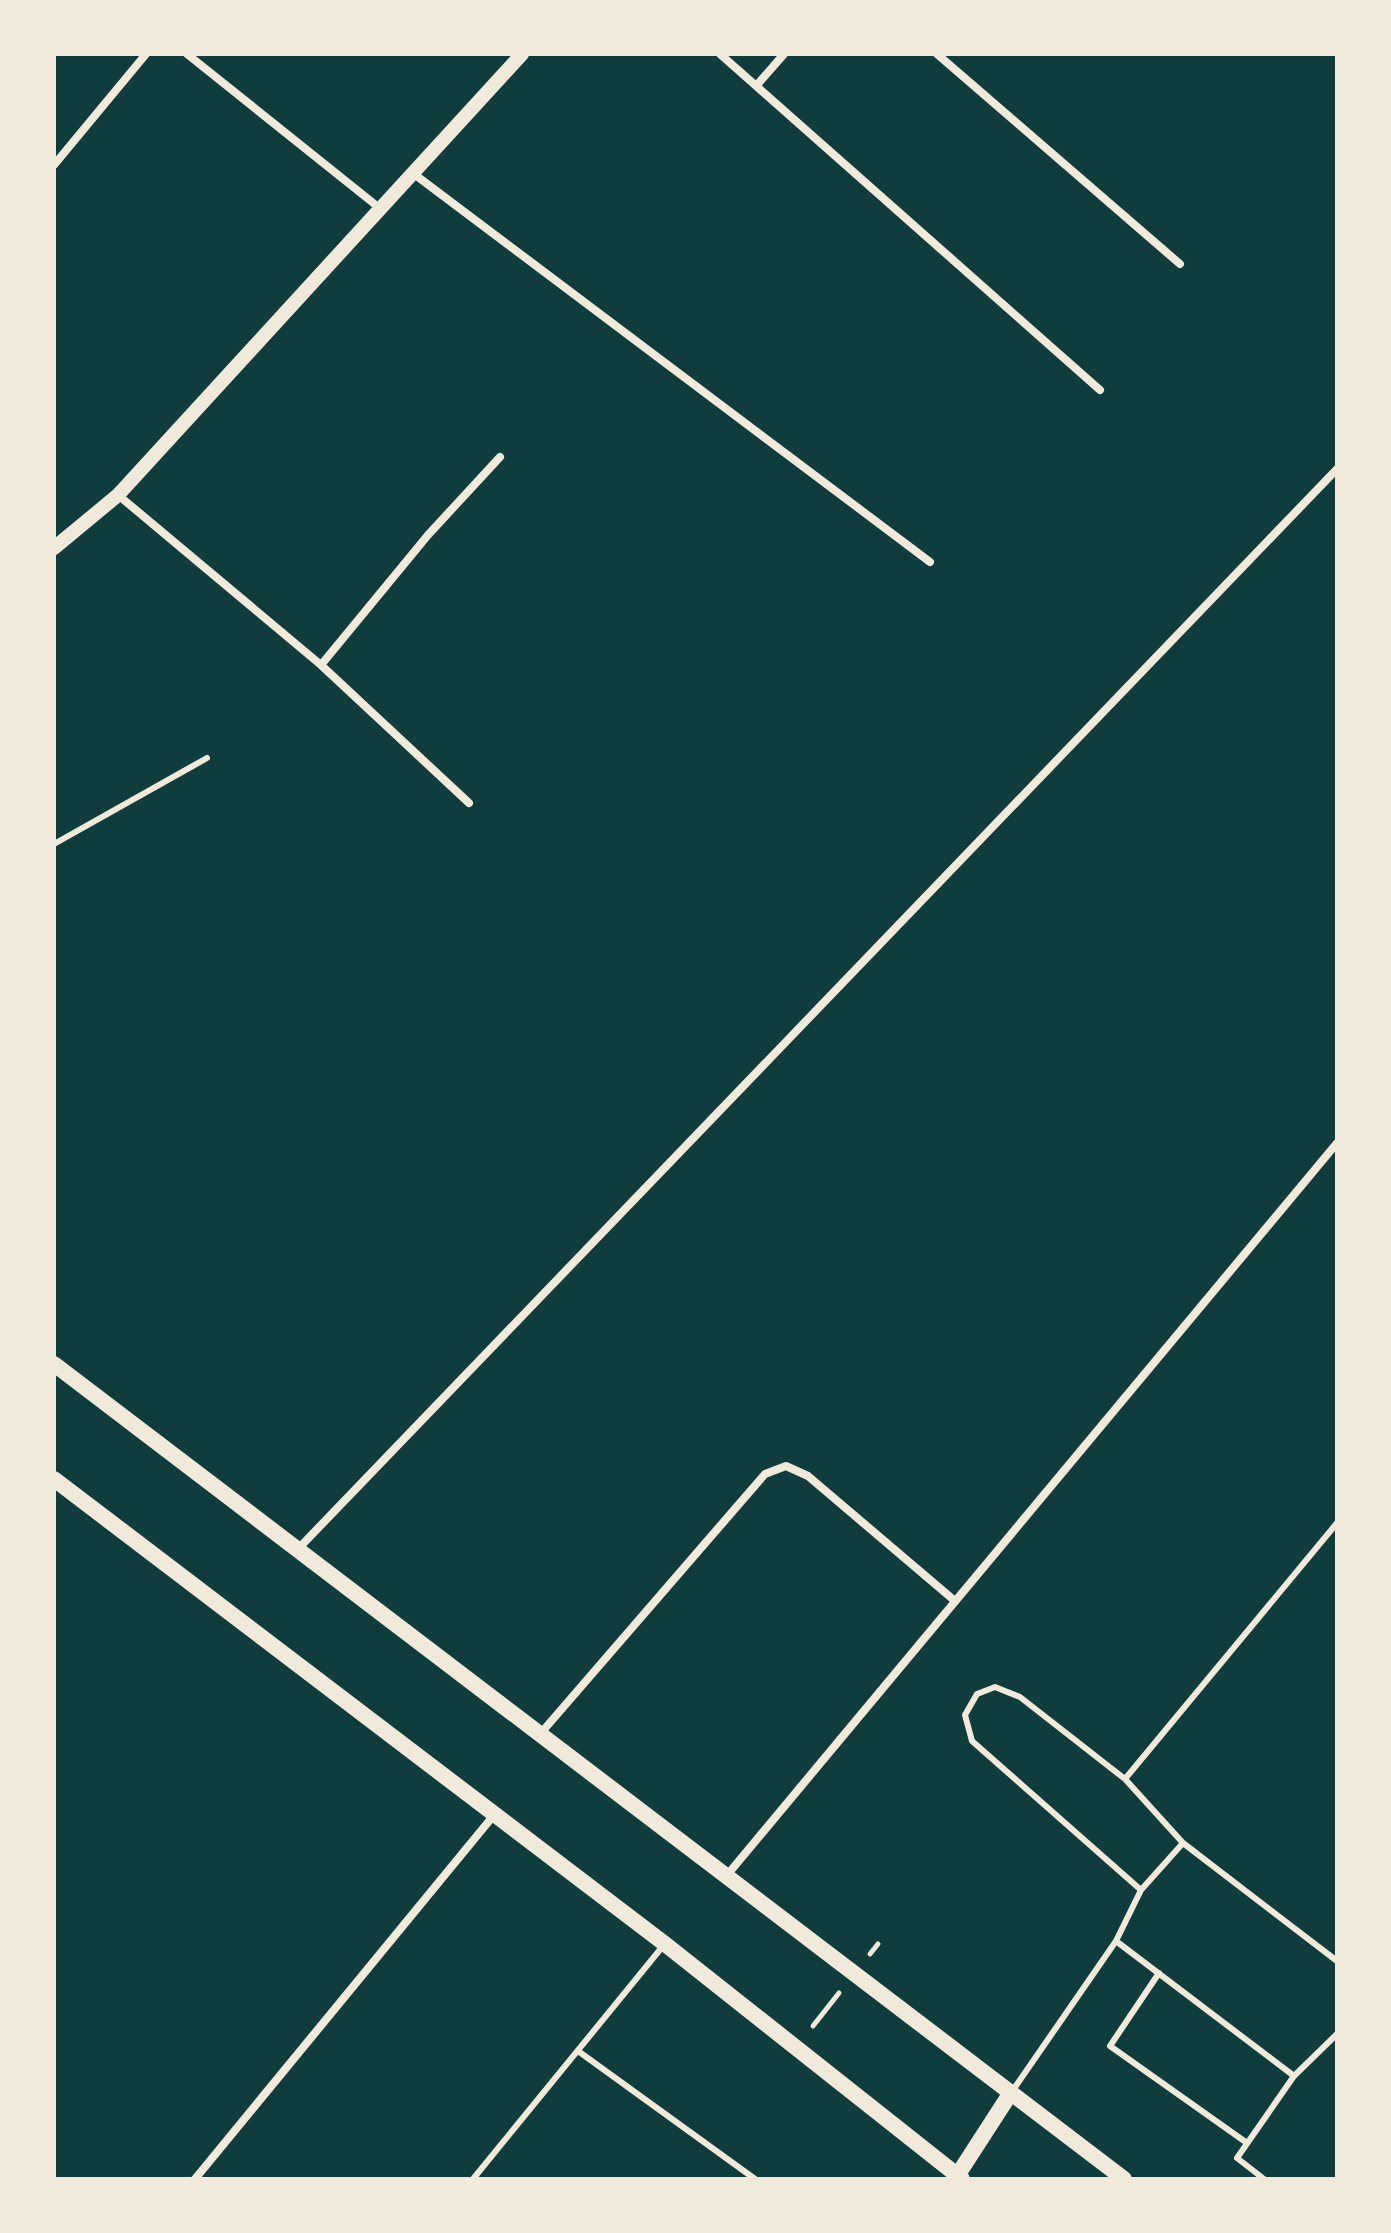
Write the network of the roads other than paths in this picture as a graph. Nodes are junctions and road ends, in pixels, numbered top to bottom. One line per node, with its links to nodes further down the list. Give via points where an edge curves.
1 (146, 54): 8 (street)
2 (187, 54): 10 (street)
3 (522, 54): 9 (street)
4 (720, 54): 7 (street)
5 (784, 54): 7 (street)
6 (937, 54): 11 (street)
7 (757, 85): 12 (street)
8 (54, 165)
9 (414, 174): 10 (street); 17 (street)
10 (382, 211): 15 (street)
11 (1180, 264)
12 (1100, 390)
13 (500, 457): 18 (street)
14 (1337, 469): 26 (street)
15 (118, 495): 16 (street); 18 (street)
16 (54, 548)
17 (930, 562)
18 (321, 665): 20 (street)
19 (207, 758): 21 (lane)
20 (469, 803)
21 (54, 844)
22 (1337, 1143): 27 (street)
23 (54, 1364): 26 (main road)
24 (56, 1484): 30 (main road)
25 (1337, 1523): 29 (lane)
26 (298, 1549): 28 (main road)
27 (955, 1601): 28 (street, via 808,1476 786,1466 765,1474); 32 (street)
28 (541, 1733): 32 (main road)
29 (1125, 1779): 31 (lane); 33 (lane, via 1020,1697 995,1687 977,1694 965,1715 972,1741)
30 (494, 1815): 35 (main road); 44 (street)
31 (1183, 1843): 33 (lane); 36 (lane)
32 (728, 1874): 41 (main road)
33 (1141, 1890): 34 (lane)
34 (1116, 1941): 37 (lane); 41 (lane)
35 (665, 1944): 39 (lane); 43 (main road)
36 (1337, 1961)
37 (1159, 1973): 40 (lane); 42 (lane, via 1110,2046)
38 (1337, 2034): 40 (lane)
39 (578, 2051): 45 (lane); 46 (lane)
40 (1294, 2076): 42 (lane)
41 (1010, 2094): 43 (main road); 47 (main road)
42 (1247, 2143): 48 (lane, via 1237,2158)
43 (958, 2178)
44 (195, 2179)
45 (473, 2179)
46 (755, 2179)
47 (1124, 2179)
48 (1264, 2179)

